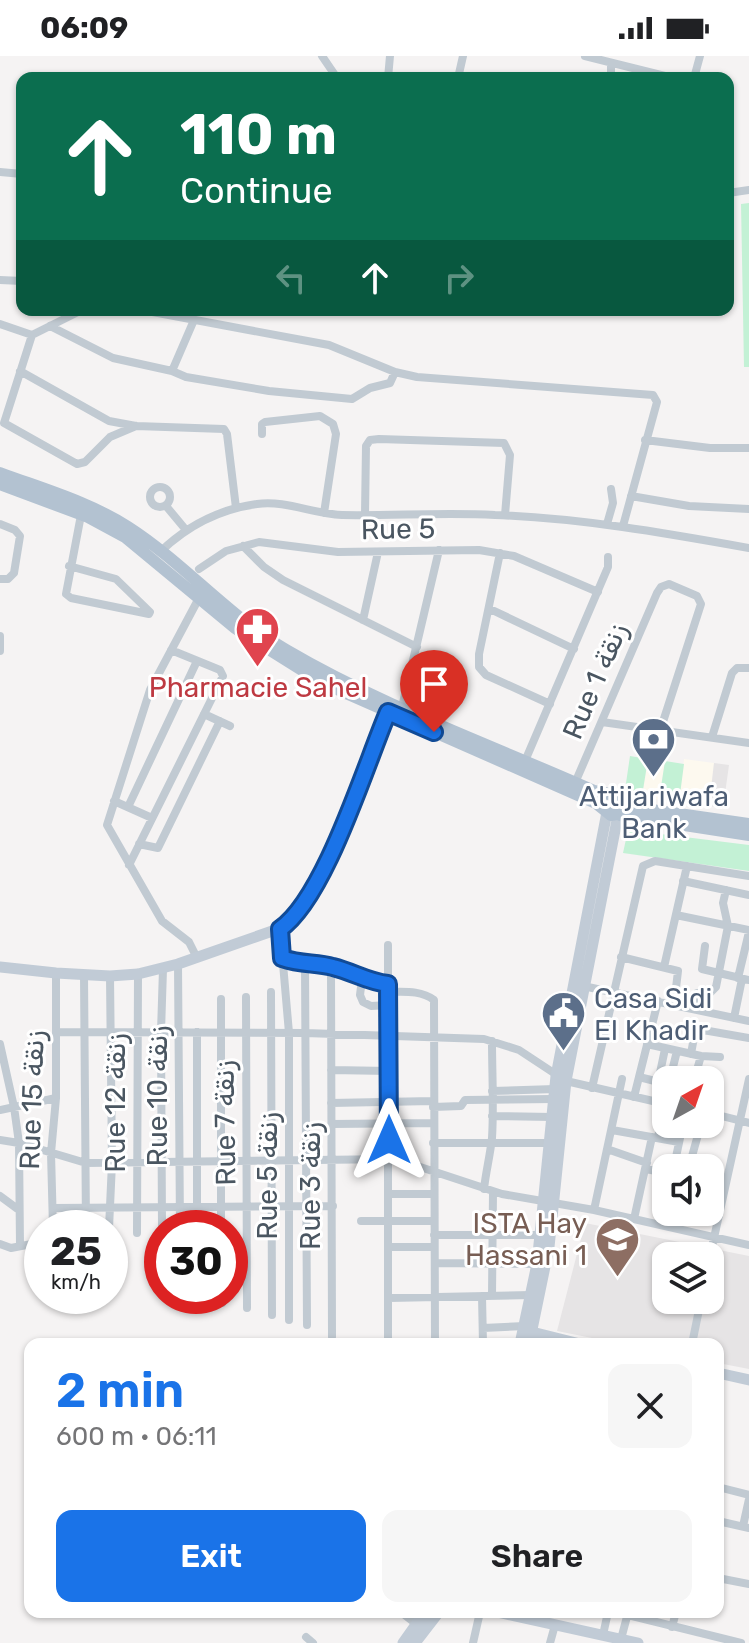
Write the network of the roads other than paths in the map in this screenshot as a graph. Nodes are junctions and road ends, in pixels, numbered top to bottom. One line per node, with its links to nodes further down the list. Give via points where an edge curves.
1 (585, 56): 2 (street)
2 (611, 63): 3 (street); 4 (street)
3 (611, 72)
4 (648, 72)
5 (70, 316): 9 (street)
6 (173, 316): 7 (street)
7 (194, 320): 12 (street); 13 (street, via 329,345)
8 (0, 324): 10 (street)
9 (50, 326): 10 (street); 12 (street, via 113,358)
10 (32, 335): 11 (street)
11 (20, 371): 14 (street); 17 (street, via 5,425 77,464)
12 (172, 371): 13 (street, via 347,400 388,384)
13 (395, 372): 18 (street, via 650,395 657,402)
14 (109, 421): 15 (street); 17 (street)
15 (136, 426): 17 (street); 25 (street, via 226,431)
16 (262, 434): 27 (street, via 265,422 320,416 333,424)
17 (110, 437)
18 (645, 440): 19 (street); 23 (street)
19 (749, 448)
20 (0, 473): 38 (main road, via 97,510)
21 (0, 484): 29 (main road)
22 (611, 489): 32 (street)
23 (631, 496): 26 (street); 33 (street)
24 (166, 506): 34 (street)
25 (236, 508): 27 (street, via 271,503); 34 (street)
26 (749, 509)
27 (324, 513): 28 (street)
28 (365, 514): 30 (street); 30 (street, via 366,446 379,439 504,443 510,453)
29 (81, 515): 42 (street); 46 (main road, via 137,546)
30 (505, 515): 32 (street)
31 (0, 524): 44 (street, via 20,536 13,576)
32 (607, 524): 33 (street)
33 (623, 526): 36 (street)
34 (186, 530): 38 (street)
35 (243, 546): 39 (street, Rue 5, via 267,542 322,551); 43 (street, Rue 5, via 219,554); 48 (street, via 283,580)
36 (749, 548)
37 (439, 550): 39 (street, Rue 5); 40 (street, Rue 5); 50 (street)
38 (160, 552): 57 (main road, via 264,636 338,679)
39 (378, 552): 48 (street)
40 (500, 553): 45 (street, Rue 5); 47 (street)
41 (608, 557): 45 (street)
42 (69, 566): 42 (street, via 116,579 149,614 68,597)
43 (199, 569)
44 (0, 579)
45 (598, 592): 51 (street)
46 (199, 598): 52 (street); 58 (main road, via 288,663)
47 (490, 609): 51 (street); 56 (street, via 478,662 482,671)
48 (363, 620): 50 (street)
49 (0, 636): 53 (street)
50 (417, 647): 57 (street)
51 (574, 649): 56 (street)
52 (171, 650): 54 (street); 69 (street, via 148,693)
53 (0, 651)
54 (197, 661): 59 (street, via 223,672); 70 (street)
55 (749, 668): 64 (street, via 737,668 730,679)
56 (550, 704): 66 (street)
57 (402, 707): 66 (main road)
58 (388, 712): 71 (main road); 84 (main road, via 323,869 303,905)
59 (204, 714): 60 (street); 72 (street)
60 (220, 721): 62 (street); 75 (street, via 158,848)
61 (602, 722): 63 (street); 63 (street, Rue 1 زنقة, via 655,597 669,584 700,598 701,609); 67 (street, Rue 1 زنقة)
62 (230, 726)
63 (660, 731): 64 (street)
64 (712, 737): 65 (street)
65 (749, 743)
66 (525, 761): 67 (main road)
67 (575, 783): 68 (main road)
68 (618, 798): 71 (main road, via 625,808); 71 (main road, via 606,802); 73 (main road, via 658,811)
69 (114, 801): 70 (street); 76 (street, via 107,829)
70 (128, 807): 72 (street)
71 (613, 813): 74 (main road); 105 (main road); 147 (main road)
72 (152, 818): 75 (street)
73 (749, 824)
74 (749, 835)
75 (139, 844): 76 (street)
76 (129, 865): 90 (street, via 162,921 189,942)
77 (687, 866): 78 (street); 79 (street); 89 (street, via 655,861 643,866)
78 (749, 876)
79 (683, 881): 80 (street); 82 (street)
80 (726, 890): 81 (street); 83 (street)
81 (749, 895)
82 (676, 915): 83 (street); 96 (street)
83 (728, 926): 85 (street); 100 (street)
84 (280, 929): 90 (main road); 91 (street, Rue 5 زنقة)
85 (749, 931): 88 (street)
86 (388, 945): 106 (street)
87 (705, 946): 100 (street, via 701,968)
88 (747, 951): 104 (street)
89 (621, 957): 96 (street); 108 (street)
90 (197, 958): 92 (main road)
91 (282, 958): 93 (street); 128 (street, Rue 5 زنقة)
92 (178, 964): 97 (main road); 123 (street, Rue 10 زنقة)
93 (305, 965): 94 (street); 129 (street)
94 (331, 966): 103 (street); 130 (street, Rue 3 زنقة)
95 (0, 967): 98 (main road)
96 (664, 967): 113 (street, via 679,973)
97 (163, 969): 99 (main road); 122 (street)
98 (56, 973): 101 (main road); 118 (street, Rue 15 زنقة)
99 (138, 974): 102 (main road); 121 (street, Rue 12 زنقة)
100 (718, 974): 104 (street); 114 (street, via 714,989 697,993)
101 (84, 975): 102 (main road); 119 (street)
102 (110, 976): 120 (street)
103 (362, 979): 106 (street); 112 (street, via 363,1002)
104 (743, 979): 116 (street)
105 (583, 986): 108 (street); 147 (main road)
106 (388, 988): 112 (street); 132 (street, via 431,996)
107 (271, 992): 127 (street)
108 (614, 992): 111 (street); 151 (street)
109 (246, 997): 126 (street, Rue 7 زنقة)
110 (221, 999): 125 (street)
111 (658, 1001): 113 (street); 136 (street)
112 (389, 1005): 131 (street)
113 (674, 1005): 114 (street)
114 (692, 1008): 116 (street)
115 (749, 1010): 117 (street)
116 (734, 1018): 117 (street)
117 (748, 1020)
118 (56, 1032): 119 (street); 156 (street, Rue 15 زنقة)
119 (85, 1032): 120 (street); 195 (street)
120 (111, 1032): 121 (street); 196 (street)
121 (138, 1032): 122 (street); 197 (street, Rue 12 زنقة)
122 (161, 1032): 123 (street); 175 (street)
123 (179, 1032): 124 (street); 176 (street, Rue 10 زنقة)
124 (197, 1032): 125 (street); 191 (street)
125 (222, 1033): 126 (street); 192 (street)
126 (245, 1033): 127 (street); 193 (street, Rue 7 زنقة)
127 (272, 1033): 128 (street); 188 (street)
128 (289, 1033): 129 (street); 189 (street, Rue 5 زنقة)
129 (305, 1033): 130 (street); 194 (street)
130 (330, 1033): 131 (street); 144 (street, Rue 3 زنقة)
131 (389, 1035): 132 (street); 145 (street)
132 (434, 1037): 134 (street); 161 (street)
133 (749, 1038): 139 (street, via 703,1030 694,1037)
134 (492, 1041): 147 (street, via 519,1050); 152 (street)
135 (0, 1044): 162 (street)
136 (647, 1044): 137 (street); 146 (street)
137 (665, 1049): 138 (street); 141 (street)
138 (677, 1051): 139 (street); 142 (street)
139 (696, 1055): 140 (street); 143 (street)
140 (720, 1057)
141 (662, 1066)
142 (673, 1066)
143 (695, 1066)
144 (331, 1070): 145 (street); 160 (street, Rue 3 زنقة)
145 (389, 1071): 159 (street)
146 (639, 1077): 150 (street); 155 (street)
147 (561, 1079): 151 (street); 153 (main road); 206 (main road)
148 (622, 1079): 154 (street)
149 (749, 1079): 168 (street)
150 (652, 1080)
151 (592, 1088): 154 (street)
152 (492, 1091): 153 (street); 158 (street)
153 (554, 1094): 158 (street); 165 (main road)
154 (619, 1094): 155 (street); 171 (street)
155 (634, 1097): 157 (street)
156 (56, 1098): 162 (street); 184 (street, Rue 15 زنقة)
157 (652, 1100)
158 (492, 1101): 161 (street); 164 (street)
159 (389, 1102): 160 (street); 161 (street); 167 (street)
160 (331, 1103): 170 (street, Rue 3 زنقة)
161 (433, 1104): 169 (street)
162 (14, 1107): 163 (street); 179 (street)
163 (0, 1110)
164 (492, 1116): 165 (street); 181 (street)
165 (552, 1117): 182 (main road)
166 (724, 1117): 168 (street)
167 (389, 1122): 169 (street); 170 (street); 186 (street)
168 (744, 1122): 236 (street)
169 (433, 1123): 180 (street)
170 (332, 1124): 187 (street, Rue 3 زنقة)
171 (612, 1130): 172 (street); 183 (street)
172 (652, 1137)
173 (655, 1138): 177 (street); 199 (street)
174 (680, 1138): 177 (street)
175 (162, 1142): 176 (street); 198 (street)
176 (179, 1142): 190 (street, Rue 10 زنقة)
177 (679, 1142): 185 (street)
178 (2, 1143): 179 (street)
179 (19, 1143): 184 (street); 220 (street)
180 (433, 1143): 181 (street); 201 (street)
181 (491, 1143): 182 (street); 202 (street)
182 (550, 1143): 206 (main road)
183 (607, 1149): 199 (street); 226 (street)
184 (51, 1153): 195 (street); 219 (street, Rue 15 زنقة)
185 (678, 1154)
186 (388, 1158): 187 (street); 201 (street); 203 (street)
187 (333, 1160): 194 (street); 214 (street, Rue 3 زنقة)
188 (272, 1161): 189 (street); 193 (street); 211 (street)
189 (290, 1161): 194 (street); 212 (street, Rue 5 زنقة)
190 (179, 1162): 191 (street); 198 (street); 218 (street, Rue 10 زنقة)
191 (196, 1162): 192 (street); 208 (street)
192 (221, 1162): 193 (street); 209 (street)
193 (247, 1162): 210 (street, Rue 7 زنقة)
194 (307, 1162): 213 (street)
195 (86, 1163): 196 (street); 215 (street)
196 (112, 1163): 197 (street); 216 (street)
197 (137, 1163): 198 (street); 207 (street, Rue 12 زنقة)
198 (163, 1163): 217 (street)
199 (646, 1166): 200 (street); 227 (street)
200 (652, 1168)
201 (433, 1170): 202 (street); 204 (street)
202 (489, 1190): 206 (street); 234 (street)
203 (389, 1194): 204 (street); 230 (street)
204 (434, 1194): 229 (street)
205 (0, 1196): 220 (street)
206 (549, 1202): 226 (street); 235 (main road); 256 (main road, via 542,1292)
207 (137, 1206): 216 (street); 217 (street); 232 (street, Rue 12 زنقة)
208 (197, 1206): 209 (street); 218 (street); 223 (street)
209 (221, 1206): 210 (street); 224 (street)
210 (248, 1206): 211 (street); 225 (street, Rue 7 زنقة)
211 (273, 1206): 212 (street); 252 (street)
212 (290, 1206): 213 (street); 253 (street, Rue 5 زنقة)
213 (308, 1206): 214 (street); 254 (street)
214 (333, 1206): 257 (street, Rue 3 زنقة)
215 (86, 1207): 216 (street); 219 (street)
216 (111, 1207): 221 (street)
217 (162, 1207): 218 (street)
218 (179, 1207): 222 (street, Rue 10 زنقة)
219 (53, 1208)
220 (19, 1210): 241 (street)
221 (111, 1210)
222 (179, 1210)
223 (197, 1210)
224 (221, 1210)
225 (248, 1210)
226 (594, 1210): 227 (street)
227 (634, 1219): 231 (street)
228 (361, 1221): 230 (street)
229 (434, 1221): 230 (street); 233 (street)
230 (389, 1222): 242 (street)
231 (675, 1228): 236 (street)
232 (137, 1233)
233 (434, 1235): 234 (street); 243 (street)
234 (492, 1235): 235 (street); 245 (street)
235 (540, 1235): 246 (main road)
236 (713, 1237): 237 (street); 240 (street)
237 (712, 1242)
238 (0, 1244): 241 (street)
239 (24, 1245): 241 (street)
240 (749, 1245)
241 (20, 1246)
242 (389, 1247): 243 (street); 250 (street)
243 (434, 1247): 244 (street)
244 (435, 1263): 245 (street); 249 (street)
245 (492, 1263): 246 (street); 248 (street)
246 (537, 1264): 247 (main road)
247 (531, 1295): 248 (street); 256 (main road)
248 (487, 1296): 249 (street); 255 (street)
249 (435, 1297): 250 (street); 259 (street)
250 (389, 1298): 258 (street)
251 (698, 1314): 262 (street)
252 (272, 1315)
253 (289, 1320)
254 (307, 1325)
255 (483, 1328): 256 (street); 260 (street)
256 (528, 1333): 261 (main road)
257 (332, 1337)
258 (388, 1338)
259 (435, 1338)
260 (483, 1338)
261 (552, 1338)
262 (693, 1338)
263 (724, 1374): 264 (main road)
264 (749, 1380)
265 (724, 1489): 266 (street)
266 (749, 1497): 268 (street)
267 (724, 1522): 268 (street)
268 (746, 1527)
269 (724, 1579): 270 (street)
270 (749, 1584)
271 (408, 1618): 282 (street)
272 (424, 1618): 282 (main road)
273 (432, 1618): 282 (main road)
274 (479, 1618): 287 (street)
275 (524, 1618): 280 (main road)
276 (607, 1618): 283 (street)
277 (627, 1618): 284 (street)
278 (642, 1618): 281 (street)
279 (674, 1618): 281 (street)
280 (555, 1625): 283 (main road); 288 (street)
281 (672, 1627): 290 (street)
282 (421, 1628): 285 (main road); 286 (main road)
283 (603, 1635): 284 (main road)
284 (621, 1639): 289 (main road)
285 (403, 1643)
286 (415, 1643)
287 (473, 1643)
288 (550, 1643)
289 (638, 1643)
290 (741, 1643)

